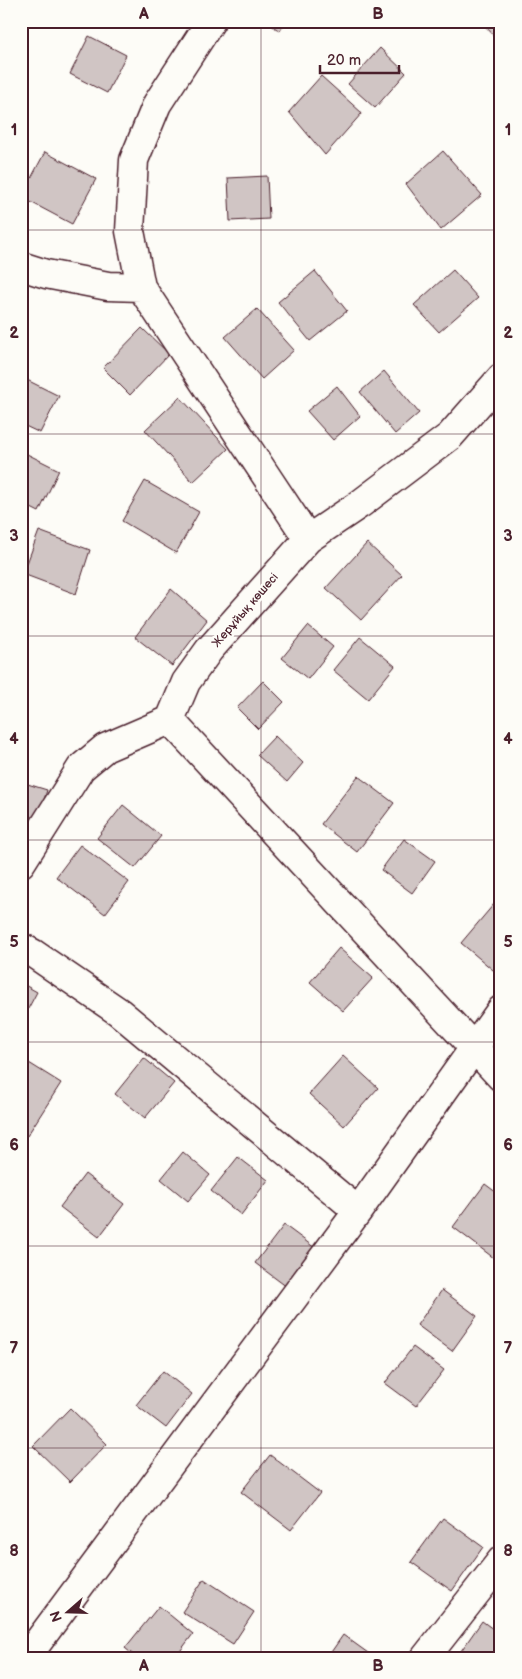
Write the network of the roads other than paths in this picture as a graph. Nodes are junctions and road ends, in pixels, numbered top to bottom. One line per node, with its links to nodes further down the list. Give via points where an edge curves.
1 (211, 21): 3 (street, via 157,104 134,160 130,231)
2 (21, 266): 3 (street, via 108,286)
3 (141, 287): 5 (street)
4 (501, 378): 5 (street, Жерұйық көшесі, via 450,436)
5 (308, 539): 6 (street, Жерұйық көшесі, via 209,650 186,682)
6 (170, 720): 7 (street, via 104,748 82,768); 10 (street)
7 (21, 863)
8 (21, 947): 12 (street, via 119,1012)
9 (501, 1010): 10 (street)
10 (474, 1048): 11 (street); 12 (street)
11 (501, 1077)
12 (358, 1211): 14 (street)
13 (501, 1561): 15 (street)
14 (26, 1658)
15 (425, 1658)

